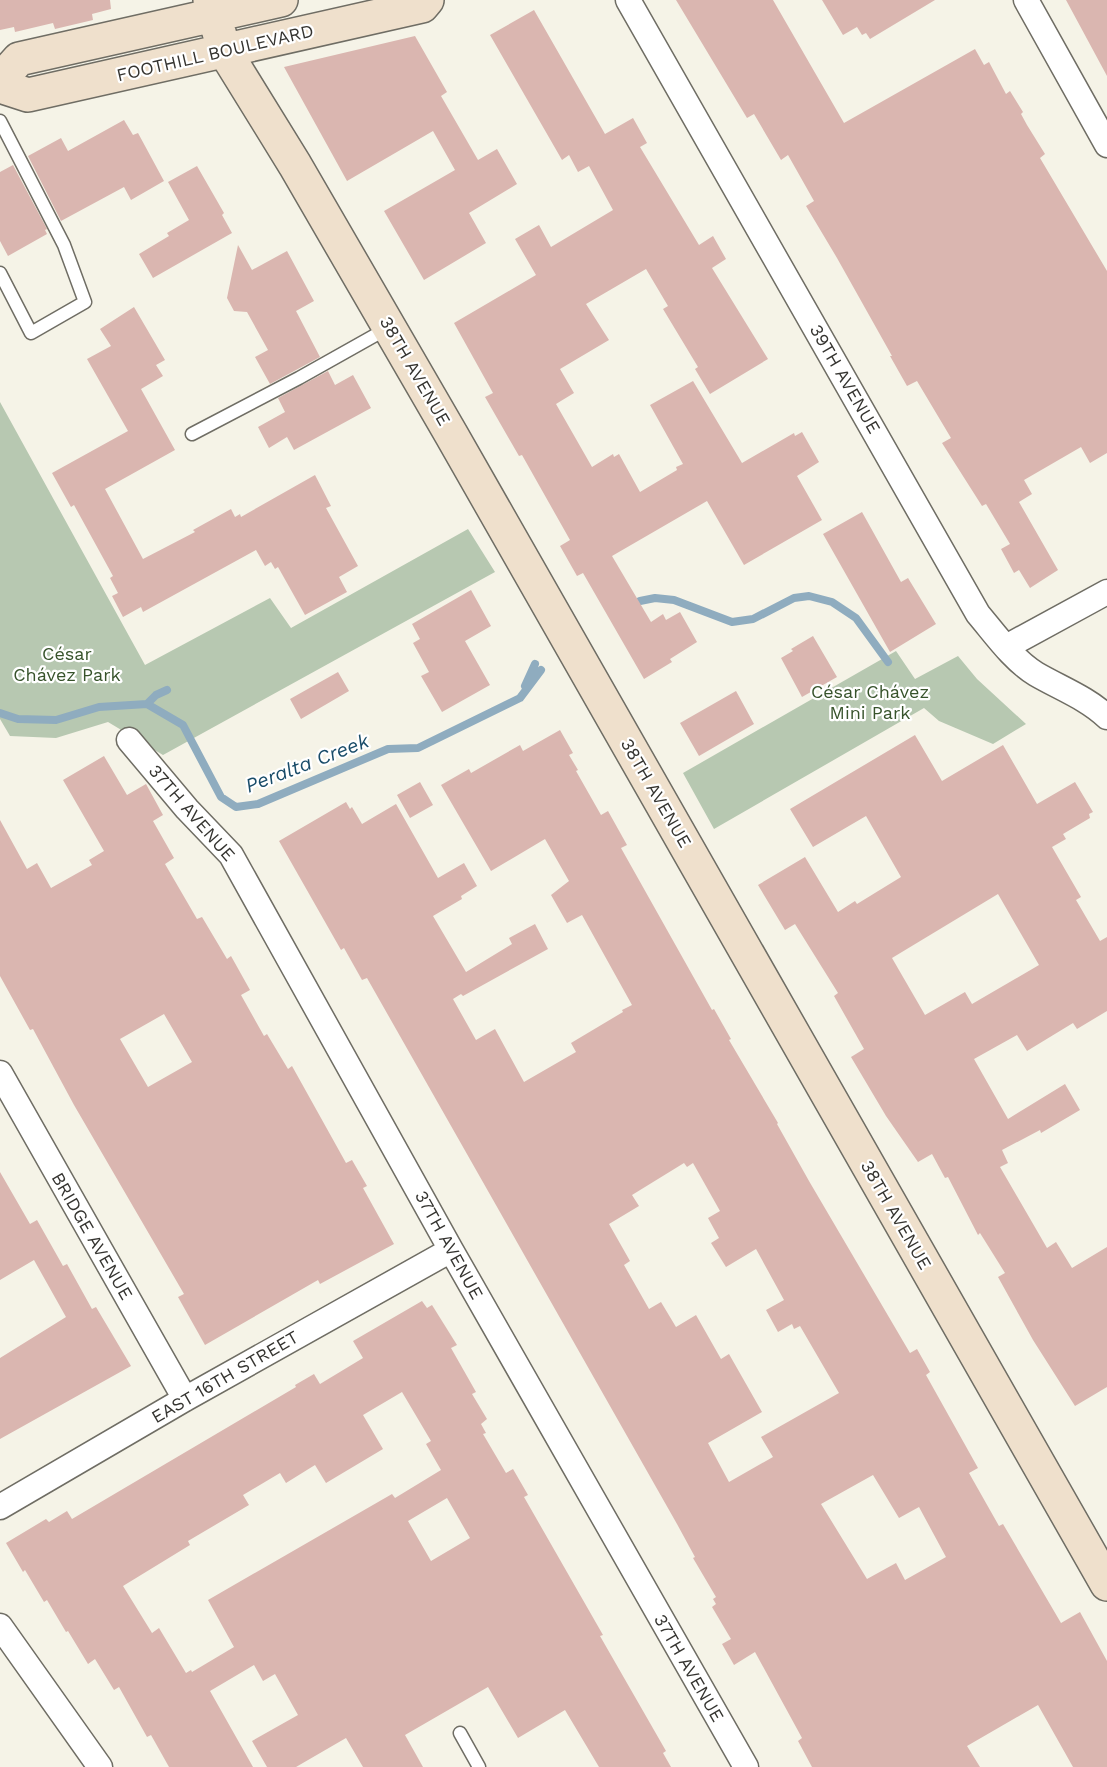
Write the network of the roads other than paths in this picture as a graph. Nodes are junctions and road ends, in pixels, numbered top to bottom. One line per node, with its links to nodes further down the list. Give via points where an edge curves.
1 (281, 0): 5 (street, FOOTHILL BOULEVARD)
2 (427, 0): 6 (street, FOOTHILL BOULEVARD, via 422,6)
3 (628, 0): 15 (street, 39TH AVENUE, via 978,614)
4 (1026, 0): 10 (street)
5 (212, 7): 6 (street, 38TH AVENUE); 7 (street, FOOTHILL BOULEVARD, via 19,59)
6 (224, 50): 8 (street, FOOTHILL BOULEVARD, via 28,95); 12 (street, 38TH AVENUE)
7 (0, 80)
8 (0, 86)
9 (1, 124): 11 (lane, via 64,245 84,302 31,333)
10 (1107, 145)
11 (0, 273)
12 (389, 327): 13 (lane); 22 (street, 38TH AVENUE)
13 (192, 434)
14 (1107, 592): 15 (street)
15 (1006, 647): 16 (street, 39TH AVENUE, via 1034,673)
16 (1107, 717)
17 (129, 740): 19 (street, 37TH AVENUE, via 231,855)
18 (0, 1073): 20 (street, BRIDGE AVENUE)
19 (451, 1250): 20 (street, EAST 16TH STREET); 27 (street, 37TH AVENUE)
20 (185, 1399): 21 (street, EAST 16TH STREET)
21 (0, 1507)
22 (1107, 1584)
23 (0, 1626): 25 (street)
24 (460, 1733): 26 (lane)
25 (100, 1767)
26 (479, 1767)
27 (746, 1767)

